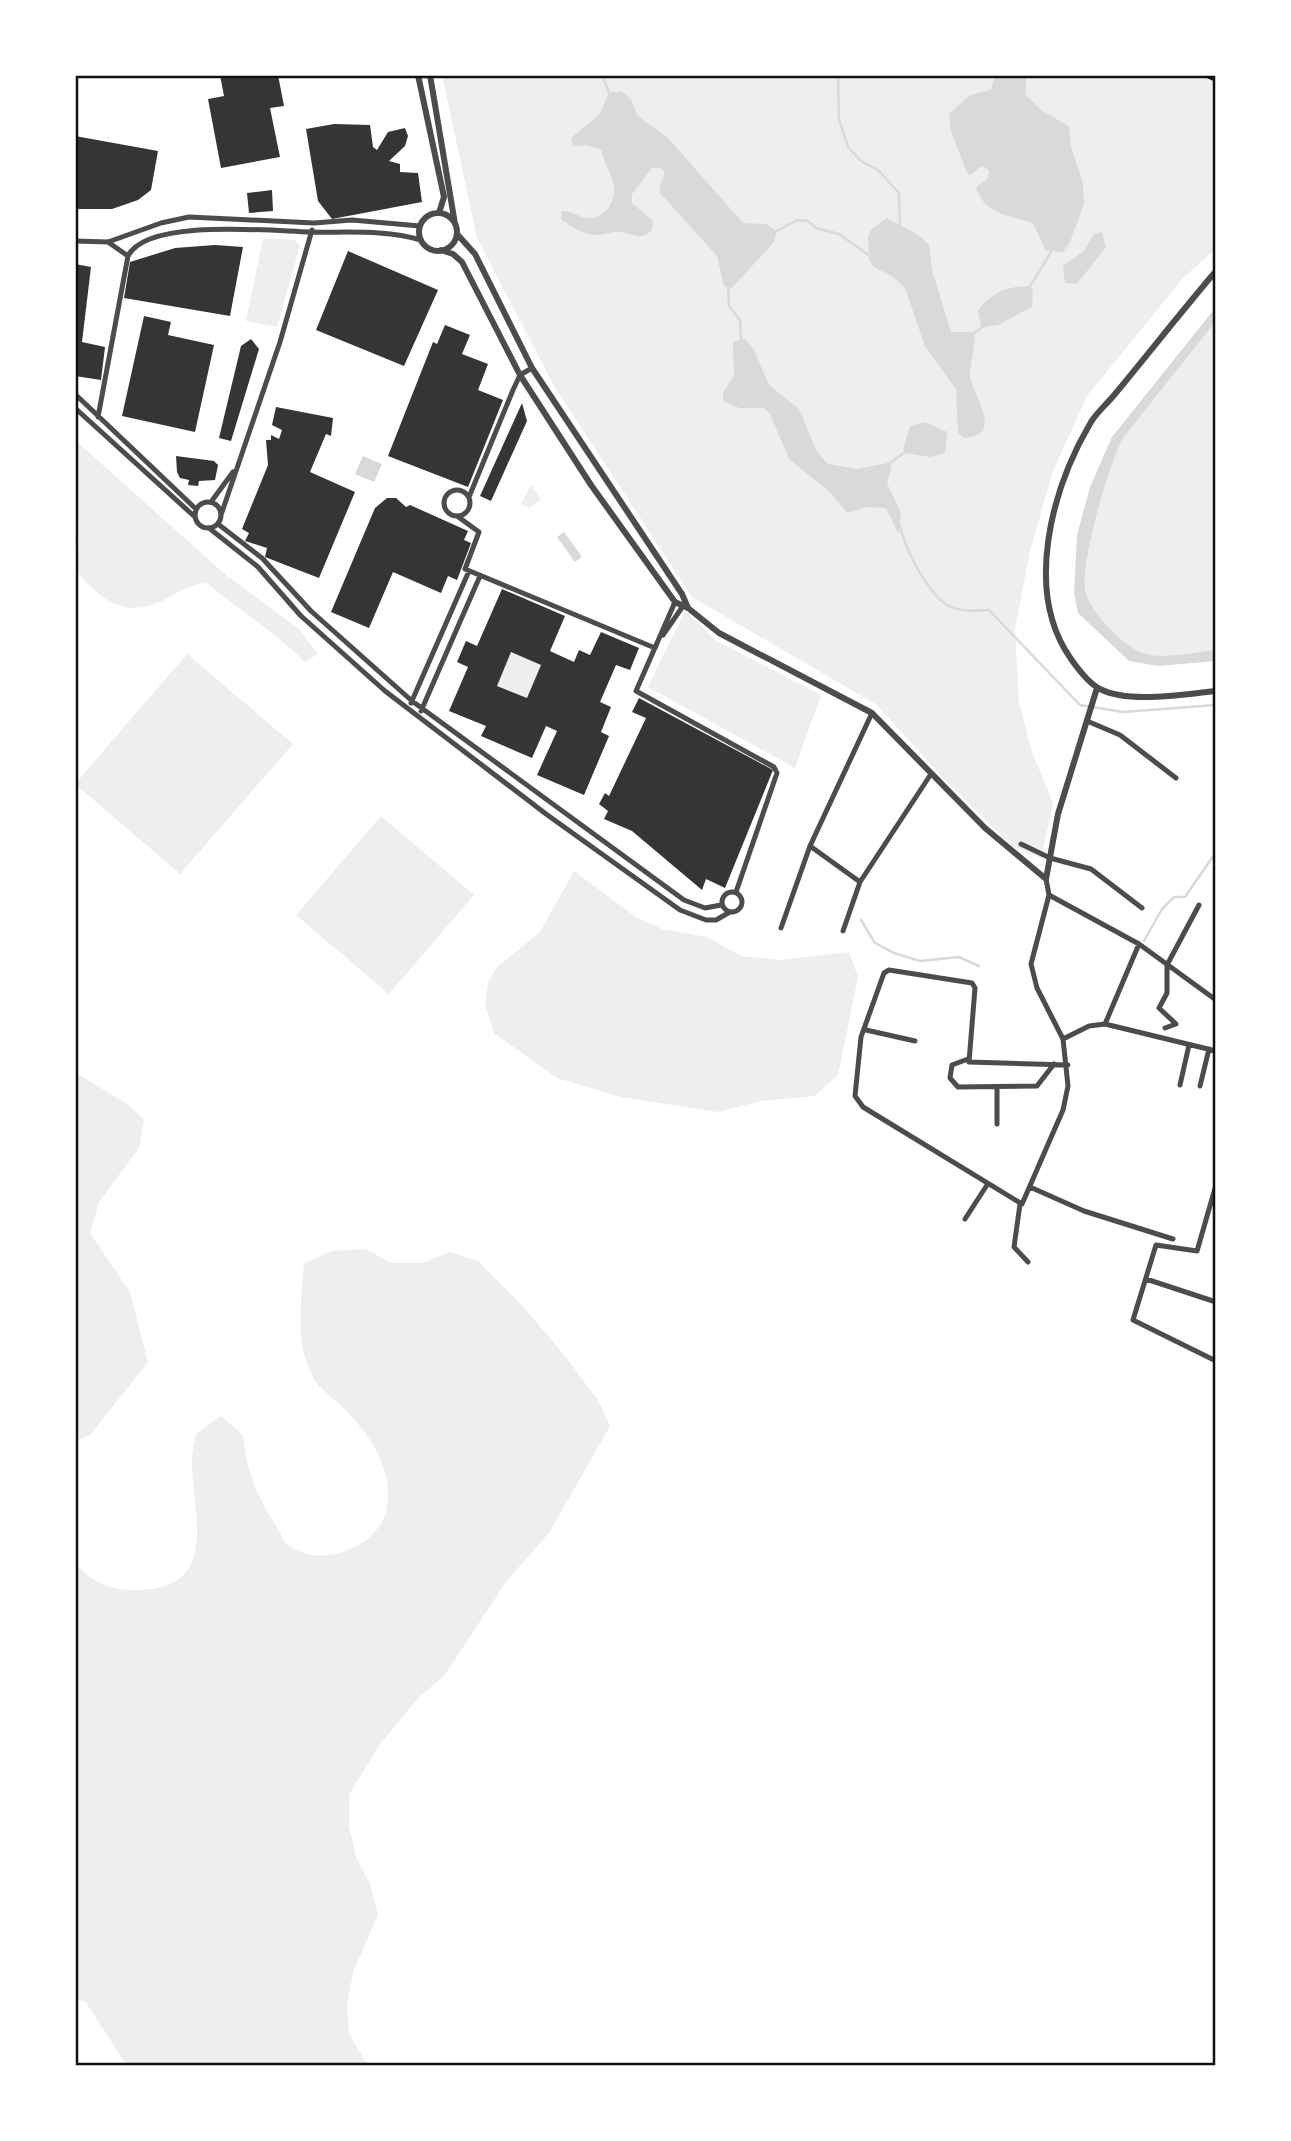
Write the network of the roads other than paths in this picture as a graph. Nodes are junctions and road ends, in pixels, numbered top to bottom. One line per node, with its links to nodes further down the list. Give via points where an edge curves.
1 (418, 75): 3 (street, via 444,197)
2 (429, 75): 5 (street)
3 (439, 213): 5 (street); 6 (street, via 427,216)
4 (314, 223): 6 (street, via 352,220); 7 (street); 11 (street, via 189,217)
5 (455, 223): 8 (street)
6 (420, 226): 9 (street)
7 (311, 232): 9 (street, via 346,230); 13 (street, via 198,229 145,241); 20 (street, via 281,342)
8 (457, 234): 12 (street, via 452,245); 15 (street, via 475,254)
9 (421, 240): 12 (street, via 429,248)
10 (75, 241): 11 (street)
11 (108, 242): 13 (street)
12 (441, 250): 16 (street, via 462,262)
13 (128, 256): 19 (street)
14 (1216, 271): 37 (street, via 1092,419 1062,483 1048,546 1048,610 1060,643)
15 (532, 368): 16 (street); 21 (street)
16 (520, 375): 22 (street); 23 (street)
17 (75, 394): 19 (street)
18 (75, 408): 28 (street)
19 (98, 417): 25 (street)
20 (237, 467): 24 (street); 26 (street)
21 (596, 468): 22 (street); 33 (street)
22 (586, 477): 34 (street)
23 (469, 497): 27 (street, via 467,512); 27 (street, via 461,490 447,496 447,510)
24 (211, 502): 25 (street); 26 (street)
25 (196, 509): 28 (street)
26 (221, 515): 29 (street)
27 (457, 516): 31 (street, via 479,532 465,567)
28 (195, 517): 30 (street)
29 (218, 524): 30 (street); 39 (street, via 261,558 310,611)
30 (209, 528): 40 (street, via 258,567 301,616)
31 (469, 571): 32 (street); 39 (street)
32 (480, 576): 36 (street); 41 (street)
33 (682, 594): 34 (street); 35 (street)
34 (675, 602): 35 (street); 36 (street)
35 (685, 607): 36 (street); 42 (street, via 719,633)
36 (655, 648): 52 (street, via 636,691 777,770)
37 (1097, 688): 38 (street, via 1125,695); 44 (street)
38 (1216, 691)
39 (412, 701): 40 (street); 41 (street)
40 (407, 709): 43 (street)
41 (423, 709): 43 (street); 54 (street, via 684,900 705,908)
42 (872, 713): 45 (street); 48 (street)
43 (418, 717): 57 (street, via 680,911 706,920)
44 (1087, 721): 46 (street, via 1120,735); 49 (street, via 1058,814)
45 (931, 774): 50 (street, via 1004,846); 51 (street)
46 (1176, 778)
47 (1021, 844): 49 (street)
48 (810, 846): 51 (street); 58 (street)
49 (1050, 858): 50 (street); 56 (street, via 1091,869)
50 (1046, 879): 53 (street)
51 (860, 882): 59 (street)
52 (736, 892): 54 (street, via 726,893); 57 (street, via 742,903)
53 (1049, 895): 60 (street); 66 (street, via 1031,964 1037,988)
54 (722, 905): 57 (street)
55 (1199, 905): 61 (street)
56 (1142, 908)
57 (730, 912)
58 (781, 928)
59 (843, 931)
60 (1139, 944): 61 (street); 63 (street)
61 (1167, 965): 62 (street); 64 (street, via 1167,993 1159,1008 1176,1024)
62 (1216, 1000)
63 (1105, 1024): 66 (street); 68 (street)
64 (1165, 1028)
65 (866, 1030): 67 (street); 71 (street, via 888,970 972,983); 78 (street, via 861,1037 855,1087 858,1102)
66 (1063, 1039): 73 (street)
67 (915, 1041)
68 (1189, 1045): 69 (street); 74 (street)
69 (1209, 1049): 70 (street); 75 (street)
70 (1216, 1051)
71 (968, 1059): 72 (street, via 973,1064); 76 (street, via 953,1065 950,1077 954,1084)
72 (1054, 1064): 73 (street); 76 (street, via 1037,1086)
73 (1068, 1065): 80 (street, via 1067,1097)
74 (1180, 1085)
75 (1200, 1086)
76 (997, 1089): 77 (street)
77 (997, 1124)
78 (988, 1185): 81 (street); 82 (street)
79 (1216, 1185): 85 (street, via 1198,1250 1156,1245)
80 (1030, 1187): 81 (street); 83 (street, via 1084,1211)
81 (1020, 1204): 84 (street, via 1014,1247)
82 (965, 1219)
83 (1173, 1239)
84 (1028, 1262)
85 (1146, 1279): 86 (street); 87 (street, via 1133,1320)
86 (1216, 1302)
87 (1216, 1362)

